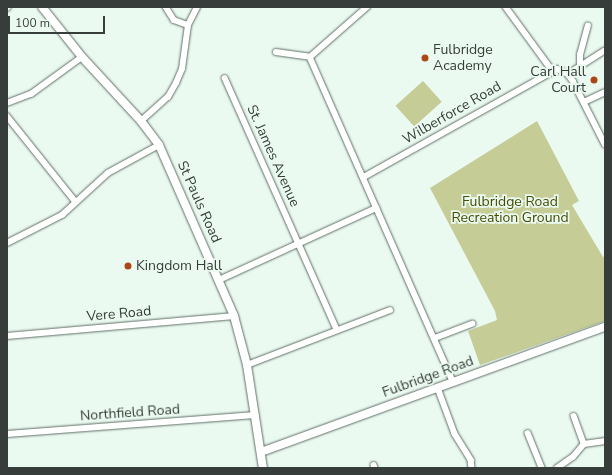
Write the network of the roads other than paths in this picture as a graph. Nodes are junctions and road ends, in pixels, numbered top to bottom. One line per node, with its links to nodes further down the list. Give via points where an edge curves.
1 (42, 7): 10 (street, St Pauls Road)
2 (166, 7): 6 (street, via 174,20)
3 (197, 7): 6 (street)
4 (367, 7): 11 (street)
5 (506, 7): 13 (street)
6 (188, 25): 20 (street, via 182,69 176,83 168,97)
7 (588, 26): 12 (street)
8 (604, 51): 12 (street)
9 (276, 52): 11 (street)
10 (82, 57): 18 (street, via 31,94); 20 (street, St Pauls Road)
11 (310, 57): 23 (street)
12 (580, 64): 14 (street)
13 (552, 70): 14 (street, via 561,70); 23 (street, Wilberforce Road)
14 (568, 74): 17 (street)
15 (225, 78): 27 (street, St. James Avenue)
16 (605, 92): 17 (street)
17 (584, 102): 21 (street)
18 (7, 103)
19 (7, 116): 24 (street)
20 (141, 121): 22 (street, St Pauls Road)
21 (605, 144)
22 (159, 146): 24 (street, via 108,173); 28 (street, St Pauls Road)
23 (364, 177): 25 (street)
24 (76, 202): 26 (street, via 62,215)
25 (376, 208): 27 (street); 35 (street)
26 (7, 243)
27 (299, 244): 28 (street); 33 (street, St. James Avenue)
28 (219, 280): 30 (street, St Pauls Road)
29 (390, 310): 33 (street)
30 (234, 316): 34 (street, Vere Road); 36 (street, St Pauls Road)
31 (472, 324): 35 (street)
32 (605, 327): 37 (street, Fulbridge Road)
33 (337, 329): 36 (street)
34 (7, 336)
35 (435, 338): 37 (street)
36 (247, 365): 39 (street, St Pauls Road)
37 (453, 381): 38 (street, Fulbridge Road)
38 (438, 388): 45 (street, Fulbridge Road); 47 (street, via 455,434 471,460)
39 (255, 415): 42 (street, Northfield Road); 45 (street, St Pauls Road)
40 (574, 416): 44 (street)
41 (528, 433): 48 (street)
42 (7, 434)
43 (605, 441): 44 (street)
44 (584, 444): 49 (street, via 573,457)
45 (261, 452): 46 (street, St Pauls Road)
46 (263, 468)
47 (472, 468)
48 (542, 468)
49 (557, 468)

